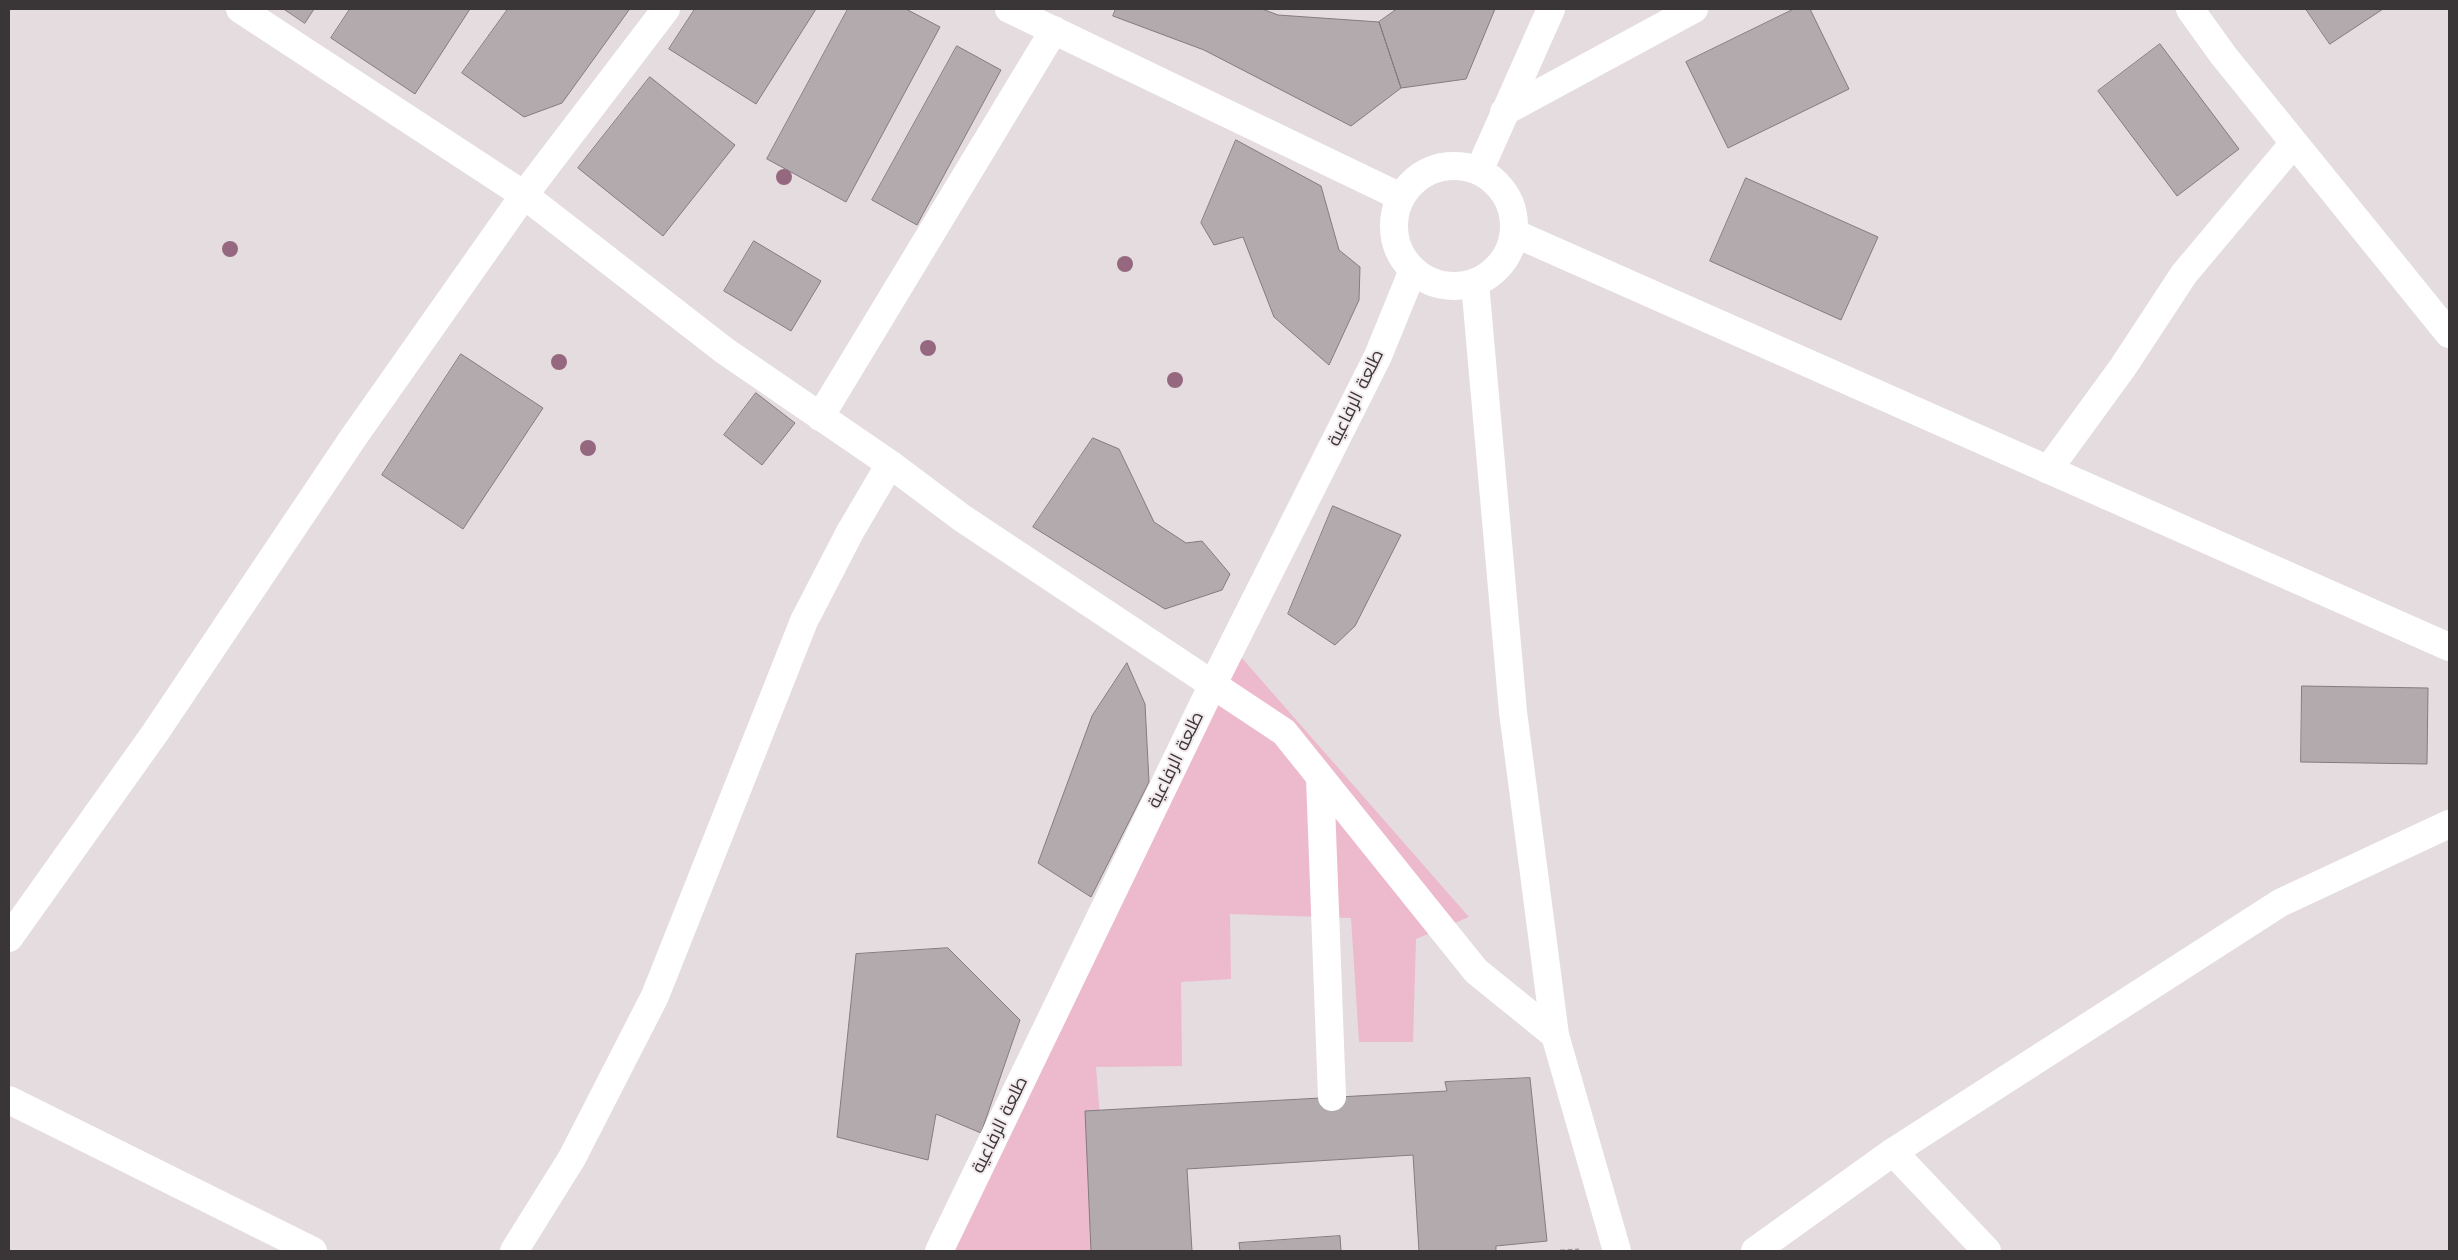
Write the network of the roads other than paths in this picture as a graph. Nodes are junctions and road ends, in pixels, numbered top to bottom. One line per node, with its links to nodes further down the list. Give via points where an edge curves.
1 (240, 9): 11 (street)
2 (666, 9): 11 (street)
3 (1008, 9): 7 (street)
4 (1552, 9): 8 (street)
5 (1694, 9): 8 (street)
6 (2190, 9): 9 (street)
7 (1054, 30): 12 (street); 17 (street)
8 (1504, 112): 10 (street)
9 (2294, 144): 16 (street); 19 (street, via 2184,274)
10 (1479, 171): 12 (street, via 1462,165 1444,166 1426,172 1412,182); 13 (street, via 1492,178 1507,197 1514,218)
11 (524, 195): 17 (street, via 724,351); 24 (street, via 353,438 155,733)
12 (1401, 197): 14 (street, via 1394,235 1401,254)
13 (1514, 234): 15 (street, via 1502,264); 19 (street)
14 (1413, 270): 15 (street, via 1442,286); 21 (street, طلعة الرفاعية, via 1378,356)
15 (1475, 283): 25 (street, via 1513,712)
16 (2449, 334)
17 (820, 417): 18 (street)
18 (890, 464): 21 (street, via 962,518); 30 (street, via 804,621 655,996 572,1158)
19 (2048, 470): 20 (street)
20 (2449, 647)
21 (1213, 684): 22 (street, via 1284,732); 31 (street, طلعة الرفاعية)
22 (1320, 778): 25 (street, via 1476,971); 26 (street)
23 (2449, 824): 28 (street, via 2280,902)
24 (9, 938)
25 (1555, 1035): 32 (street)
26 (1332, 1097)
27 (9, 1100): 29 (street)
28 (1893, 1152): 33 (street); 34 (street)
29 (313, 1251)
30 (514, 1251)
31 (939, 1251)
32 (1617, 1251)
33 (1755, 1251)
34 (1987, 1251)

